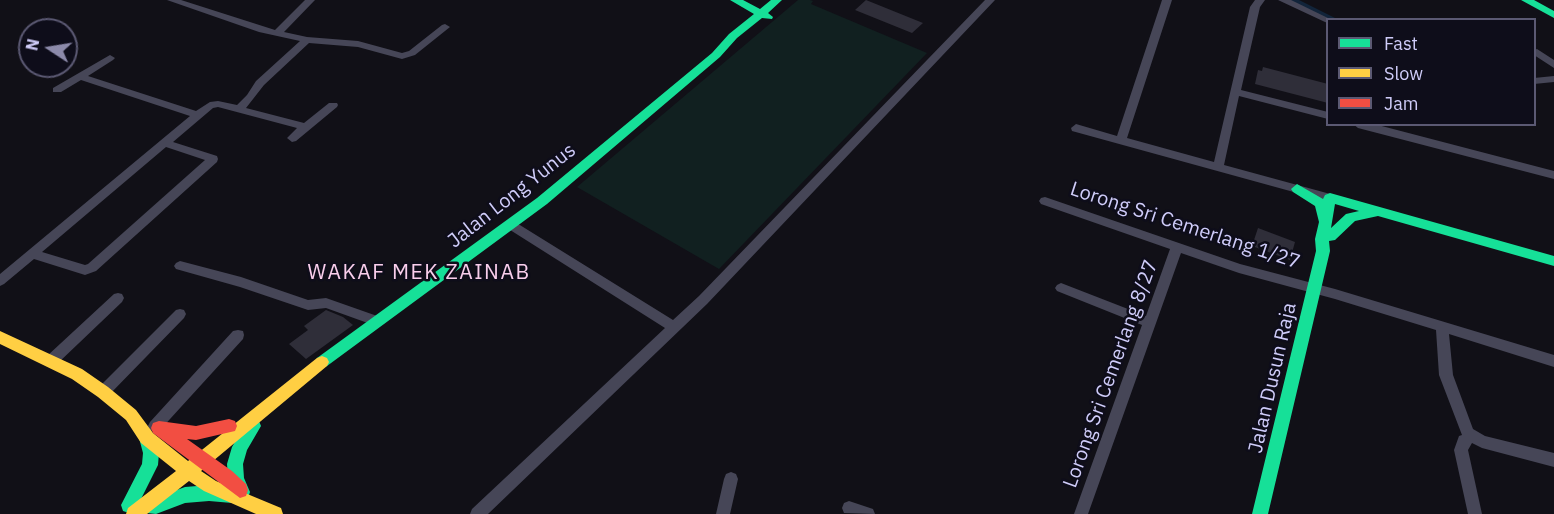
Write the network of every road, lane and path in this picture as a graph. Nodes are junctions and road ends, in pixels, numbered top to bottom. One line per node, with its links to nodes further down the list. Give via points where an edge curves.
1 (172, 0): 17 (street)
2 (310, 0): 17 (street)
3 (735, 0): 13 (main road)
4 (749, 0): 13 (main road)
5 (788, 0): 13 (main road, Jalan Long Yunus)
6 (990, 0): 58 (street)
7 (1167, 0): 35 (street)
8 (1260, 0): 26 (street)
9 (1283, 0): 15 (street)
10 (1526, 0): 14 (main road)
11 (1537, 0): 12 (main road)
12 (1554, 9)
13 (769, 10): 44 (main road, Jalan Long Yunus, via 733,36 716,55)
14 (1554, 15)
15 (1326, 19)
16 (445, 27): 18 (street, via 405,56 358,44)
17 (278, 33): 18 (street)
18 (307, 40): 28 (street, via 260,83)
19 (1537, 52): 21 (street)
20 (110, 58): 22 (street)
21 (1554, 65)
22 (80, 76): 25 (street); 29 (street)
23 (1554, 79): 24 (street)
24 (1536, 81)
25 (57, 90)
26 (1235, 92): 30 (street); 37 (street)
27 (333, 105): 32 (street)
28 (238, 110): 29 (street, via 215,104); 32 (street)
29 (198, 116): 36 (street)
30 (1326, 116)
31 (1366, 126): 38 (street)
32 (306, 127): 34 (street)
33 (1076, 128): 35 (street)
34 (292, 138)
35 (1121, 140): 37 (street)
36 (165, 143): 48 (street); 48 (street, via 213,159 92,268 85,270)
37 (1218, 167): 39 (street)
38 (1554, 175)
39 (1297, 189): 40 (street); 43 (main road, via 1317,200)
40 (1334, 199): 42 (main road); 43 (main road, Jalan Dusun Raja); 45 (main road, Jalan Dusun Raja)
41 (1045, 201): 46 (street, Lorong Sri Cemerlang 1/27)
42 (1389, 215): 45 (main road, via 1351,217); 49 (main road)
43 (1325, 222): 47 (main road, Jalan Dusun Raja)
44 (511, 225): 56 (main road, Jalan Long Yunus); 58 (street)
45 (1330, 236): 47 (main road, Jalan Dusun Raja)
46 (1178, 247): 53 (street, Lorong Sri Cemerlang 1/27); 57 (street, Lorong Sri Cemerlang 8/27)
47 (1323, 251): 53 (main road, Jalan Dusun Raja)
48 (33, 254): 51 (street)
49 (1554, 261)
50 (180, 266): 56 (street, via 308,305 326,303)
51 (0, 281)
52 (1061, 288): 57 (street)
53 (1314, 288): 59 (street, Lorong Sri Cemerlang 1/27); 82 (main road, Jalan Dusun Raja)
54 (118, 298): 63 (street)
55 (180, 314): 65 (street)
56 (376, 321): 62 (main road, Jalan Long Yunus)
57 (1150, 323): 81 (street, Lorong Sri Cemerlang 8/27)
58 (674, 327): 78 (street)
59 (1442, 328): 64 (street, Lorong Sri Cemerlang 1/27); 69 (street, via 1446,375)
60 (238, 335): 68 (street)
61 (0, 337): 63 (main road)
62 (325, 359): 66 (main road, Jalan Long Yunus); 67 (main road, Jalan Long Yunus, via 275,390)
63 (52, 360): 65 (main road)
64 (1554, 361)
65 (103, 392): 68 (main road)
66 (264, 412): 70 (main road, Jalan Long Yunus); 74 (main road, via 240,447 235,464)
67 (229, 426): 68 (main road, via 196,433); 70 (main road, Jalan Long Yunus)
68 (154, 431): 70 (main road); 72 (main road); 76 (main road, via 150,465)
69 (1471, 436): 71 (street); 83 (street, via 1461,450)
70 (199, 457): 72 (main road); 74 (main road, via 226,476)
71 (1554, 460)
72 (184, 469): 74 (main road, via 210,486); 76 (main road)
73 (731, 479): 79 (street)
74 (242, 496): 76 (main road, via 185,495); 77 (main road)
75 (849, 508): 80 (street)
76 (131, 512)
77 (276, 514)
78 (477, 514)
79 (723, 514)
80 (868, 514)
81 (1081, 514)
82 (1260, 514)
83 (1475, 514)

